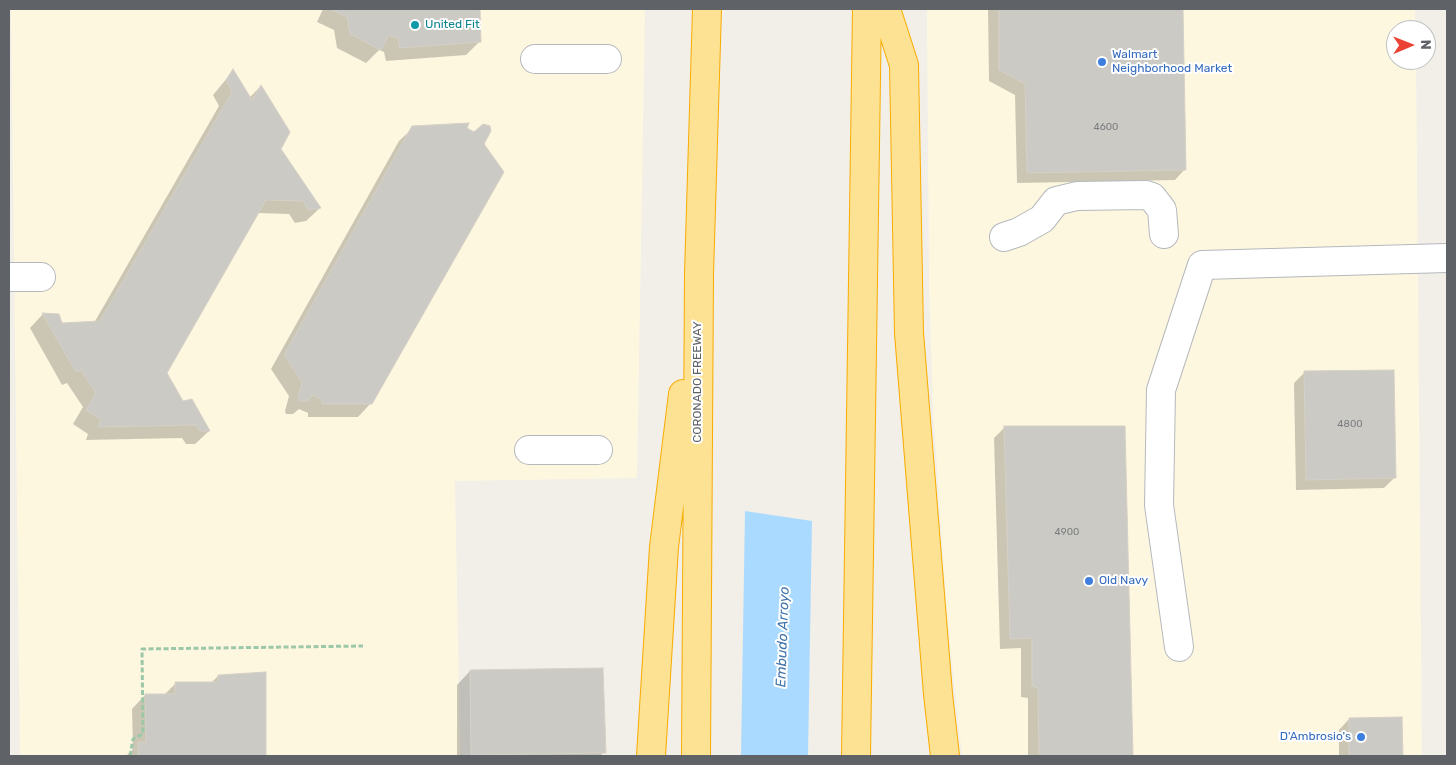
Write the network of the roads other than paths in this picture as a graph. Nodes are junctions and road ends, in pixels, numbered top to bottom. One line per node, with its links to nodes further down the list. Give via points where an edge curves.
1 (707, 9): 9 (highway, CORONADO FREEWAY)
2 (868, 9): 17 (highway)
3 (886, 9): 18 (highway, via 904,65 909,333)
4 (535, 59): 5 (lane)
5 (607, 60)
6 (1164, 234): 7 (lane, via 1162,210 1152,197 1087,196 1056,201 1042,219)
7 (1004, 238)
8 (1447, 258): 14 (lane, via 1202,265 1162,390 1159,505)
9 (699, 274): 15 (highway, via 664,547); 16 (highway, CORONADO FREEWAY)
10 (41, 276): 11 (lane)
11 (9, 277)
12 (529, 450): 13 (lane)
13 (598, 450)
14 (1179, 648)
15 (651, 756)
16 (696, 756)
17 (856, 756)
18 (945, 756)

